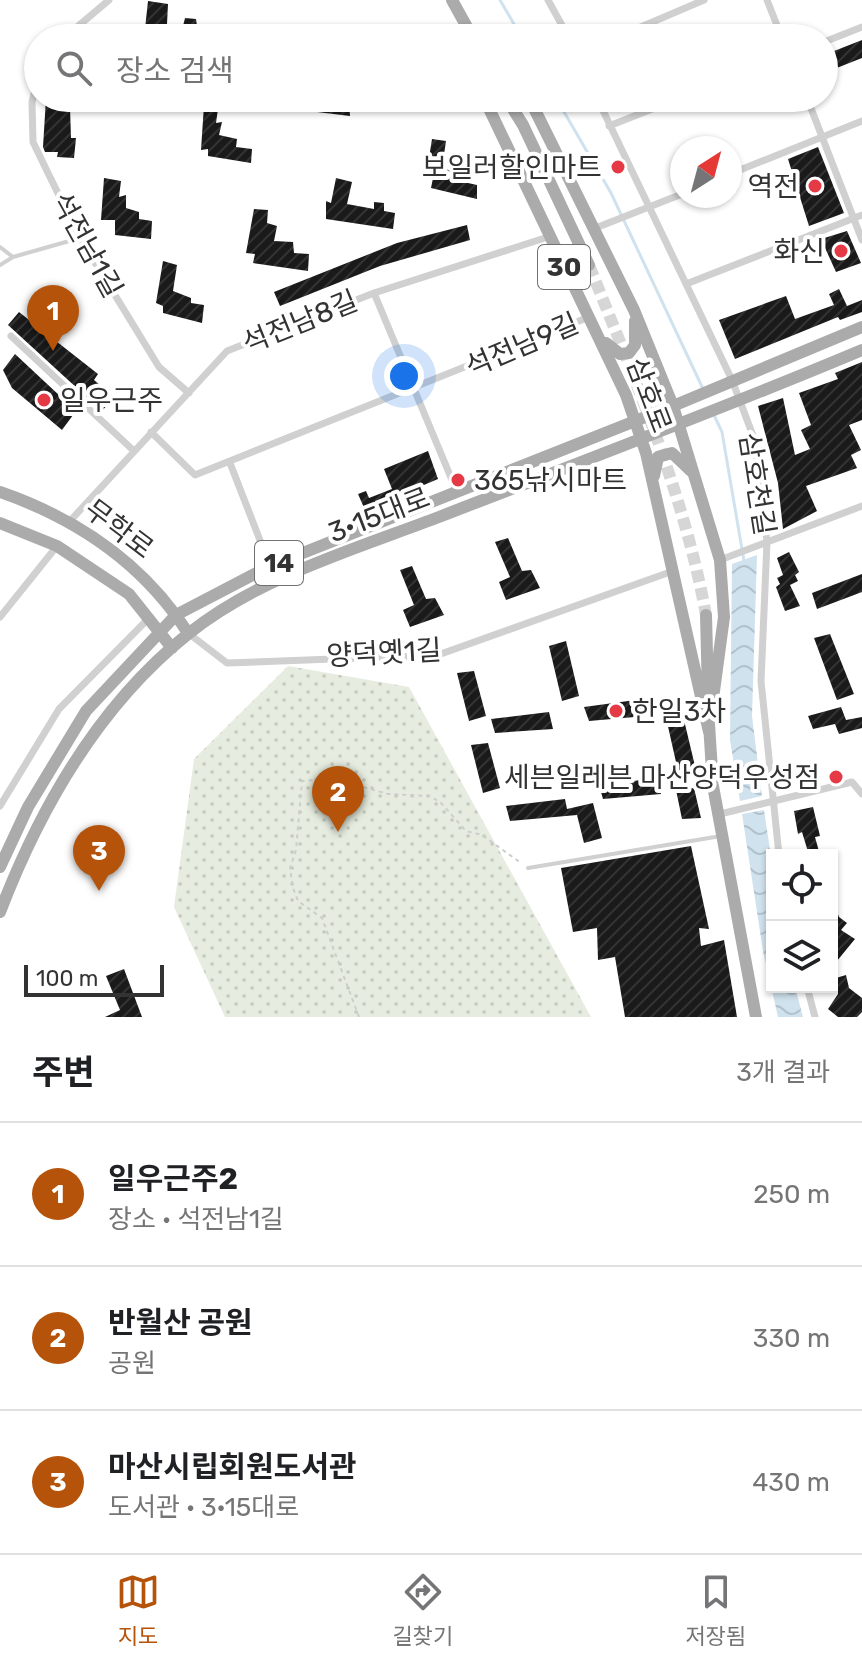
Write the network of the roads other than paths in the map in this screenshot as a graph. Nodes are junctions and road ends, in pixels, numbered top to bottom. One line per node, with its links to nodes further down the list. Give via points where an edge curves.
1 (109, 0): 6 (street)
2 (548, 0): 9 (street)
3 (704, 0): 10 (street)
4 (767, 0): 11 (street)
5 (455, 6): 7 (main road); 8 (main road)
6 (81, 24)
7 (465, 24)
8 (471, 24)
9 (561, 24)
10 (648, 24)
11 (776, 24)
12 (862, 27): 13 (street)
13 (838, 36)
14 (32, 112): 30 (street, 석전남1길, via 33,142)
15 (490, 112): 29 (main road, 삼호로 / 30)
16 (515, 112): 35 (main road)
17 (536, 112): 28 (main road, 삼호로 / 30)
18 (603, 112): 22 (street, 삼호천길)
19 (644, 112): 22 (street)
20 (813, 112): 23 (street)
21 (862, 121): 23 (street)
22 (609, 126): 26 (street, 삼호천길)
23 (823, 136): 24 (street); 27 (street)
24 (742, 169)
25 (670, 199): 26 (street)
26 (644, 209): 28 (street); 36 (street, 삼호천길)
27 (858, 217): 31 (street); 36 (street)
28 (597, 228): 38 (main road, 삼호로 / 30)
29 (548, 237): 37 (street, 석전남8길); 39 (main road, 삼호로 / 30)
30 (80, 238): 33 (lane); 46 (street, 석전남1길, via 159,367)
31 (862, 240)
32 (0, 247): 33 (lane)
33 (13, 257): 34 (lane)
34 (0, 265)
35 (589, 265)
36 (686, 284): 44 (street, 삼호천길)
37 (374, 293): 45 (street); 46 (street, 석전남8길, via 227,351)
38 (634, 310): 41 (main road, via 635,345 629,353 612,350); 48 (main road, 삼호로 / 30)
39 (591, 317): 41 (main road, 삼호로 / 30); 45 (street, 석전남9길)
40 (862, 327): 44 (main road, 14)
41 (598, 334): 49 (main road, 삼호로 / 30)
42 (11, 336): 53 (street)
43 (862, 350): 47 (main road, 14)
44 (729, 381): 47 (street, 삼호천길); 48 (main road, 14)
45 (416, 389): 54 (street, 석전남9길); 58 (street)
46 (189, 393): 51 (street, 석전남8길)
47 (738, 402): 50 (main road, 14); 62 (street, 삼호천길, via 755,441)
48 (677, 405): 49 (main road, 3·15대로 / 14); 50 (main road, 삼호로)
49 (634, 420): 52 (main road, 삼호로 / 30); 58 (main road, 3·15대로 / 14)
50 (683, 422): 52 (main road, 3·15대로 / 14); 55 (main road, 삼호로)
51 (151, 432): 53 (street, 석전남8길); 54 (street, 석전남9길, via 195,475)
52 (641, 438): 56 (main road, 삼호로); 72 (main road, 3·15대로 / 14, via 281,580 241,598)
53 (134, 451): 60 (street, 석전남8길)
54 (230, 463): 65 (street)
55 (695, 477): 56 (main road, via 672,453 658,457); 64 (main road, 삼호로)
56 (654, 488): 66 (main road, 삼호로)
57 (0, 492): 60 (main road, 무학로)
58 (457, 492): 65 (main road, 3·15대로 / 14)
59 (862, 506): 62 (street)
60 (70, 521): 67 (main road, 무학로, via 146,578)
61 (0, 523): 63 (main road, 무학로)
62 (764, 544): 64 (street); 76 (street, 삼호천길, via 761,681)
63 (57, 546): 69 (street); 70 (main road, 무학로, via 129,594)
64 (724, 559): 74 (main road, 삼호로, via 724,617)
65 (270, 566): 67 (main road, 3·15대로 / 14)
66 (673, 571): 72 (street, 양덕옛1길, via 438,655 227,663); 74 (main road, 삼호로)
67 (176, 615): 71 (main road, 3·15대로 / 14); 72 (main road, 무학로)
68 (706, 615): 74 (main road, 삼호로)
69 (0, 617)
70 (148, 619): 71 (main road, 무학로); 77 (street, via 59,709)
71 (159, 633): 73 (main road, 무학로); 81 (main road, 3·15대로 / 14, via 86,711 28,807)
72 (188, 633): 73 (main road, 3·15대로 / 14)
73 (172, 648): 83 (main road, 3·15대로 / 14, via 103,721 73,765 43,816)
74 (709, 732): 78 (main road, 삼호로)
75 (862, 794): 76 (street, via 852,782)
76 (768, 802): 78 (street); 80 (street, 삼호천길)
77 (0, 806)
78 (720, 814): 79 (main road, 삼호로)
79 (723, 835): 82 (lane); 85 (main road, 삼호로)
80 (778, 849)
81 (0, 867)
82 (528, 868)
83 (0, 912)
84 (809, 993): 86 (street)
85 (756, 1017)
86 (815, 1017)

